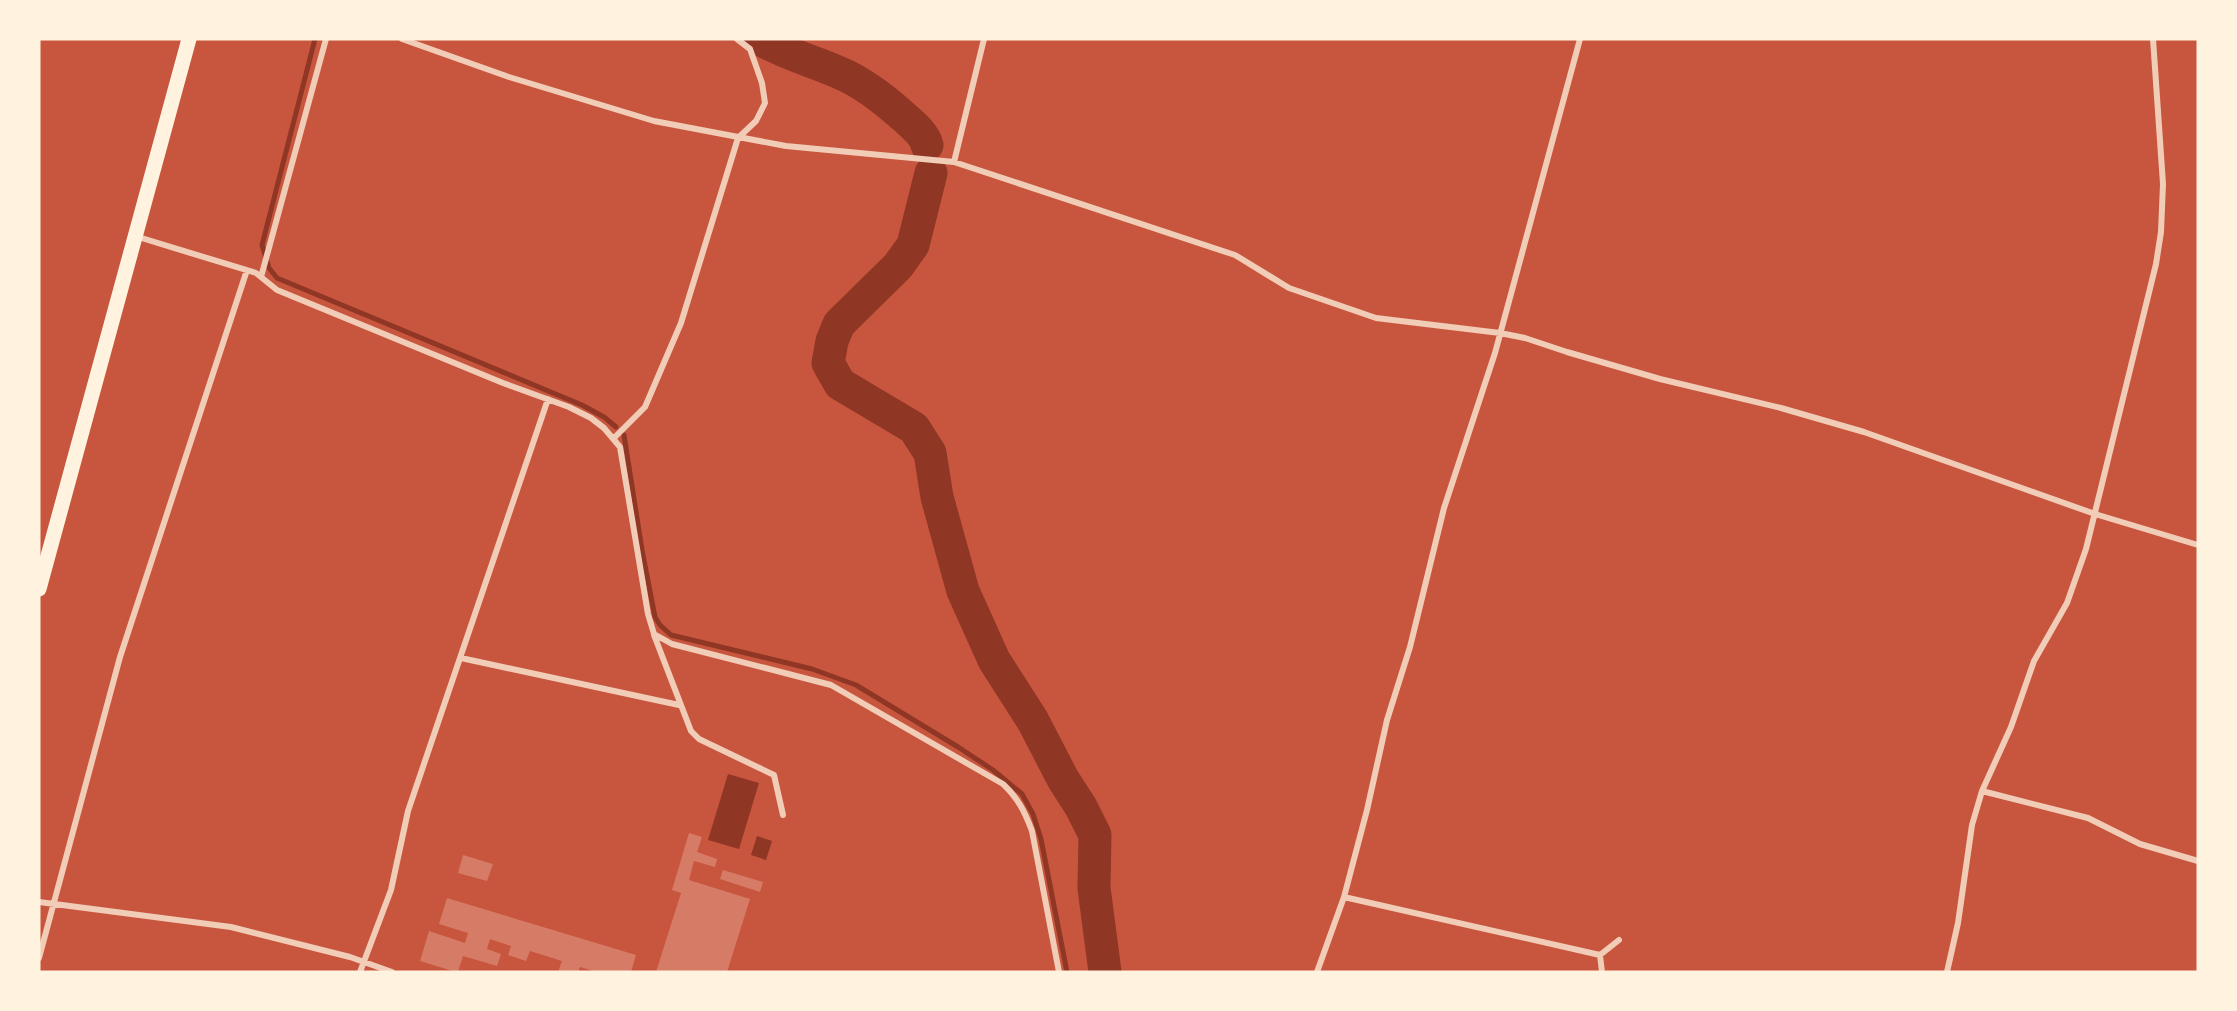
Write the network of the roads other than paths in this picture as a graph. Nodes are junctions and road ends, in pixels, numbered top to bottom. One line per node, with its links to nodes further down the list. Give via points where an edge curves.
1 (189, 39): 10 (main road)
2 (326, 39): 12 (street)
3 (402, 39): 8 (street, via 509,77 654,121)
4 (737, 39): 8 (street, via 750,49 765,102 756,121)
5 (984, 39): 9 (street)
6 (1580, 39): 13 (street)
7 (2153, 39): 16 (street, via 2163,184 2161,232)
8 (738, 138): 9 (street); 15 (street, via 681,323 645,407)
9 (954, 162): 13 (street, via 1235,255 1289,288 1376,318)
10 (134, 236): 11 (street); 18 (main road)
11 (247, 270): 12 (street); 27 (street, via 120,657)
12 (261, 277): 14 (street, via 277,290)
13 (1500, 333): 16 (street, via 1864,432); 25 (street, via 1444,508)
14 (548, 399): 15 (street, via 591,418); 20 (street)
15 (614, 438): 19 (street, via 620,447)
16 (2095, 514): 17 (street); 22 (street, via 2067,603 2034,661 2011,728)
17 (2198, 545)
18 (39, 589)
19 (654, 634): 21 (street); 34 (street, via 672,644 831,685 1003,784 1017,797 1032,831)
20 (461, 658): 21 (street); 31 (street, via 408,811 391,890)
21 (679, 705): 23 (street, via 699,739 774,775)
22 (1982, 791): 24 (street, via 2088,818 2140,844); 37 (street, via 1972,825)
23 (783, 815)
24 (2198, 861)
25 (1344, 897): 29 (street); 35 (street)
26 (39, 902): 27 (street)
27 (52, 904): 30 (street); 31 (street, via 231,927)
28 (1619, 940): 29 (street)
29 (1600, 955): 36 (street)
30 (39, 958)
31 (363, 962): 32 (street); 33 (street)
32 (360, 972)
33 (392, 972)
34 (1059, 972)
35 (1317, 972)
36 (1602, 972)
37 (1947, 972)

